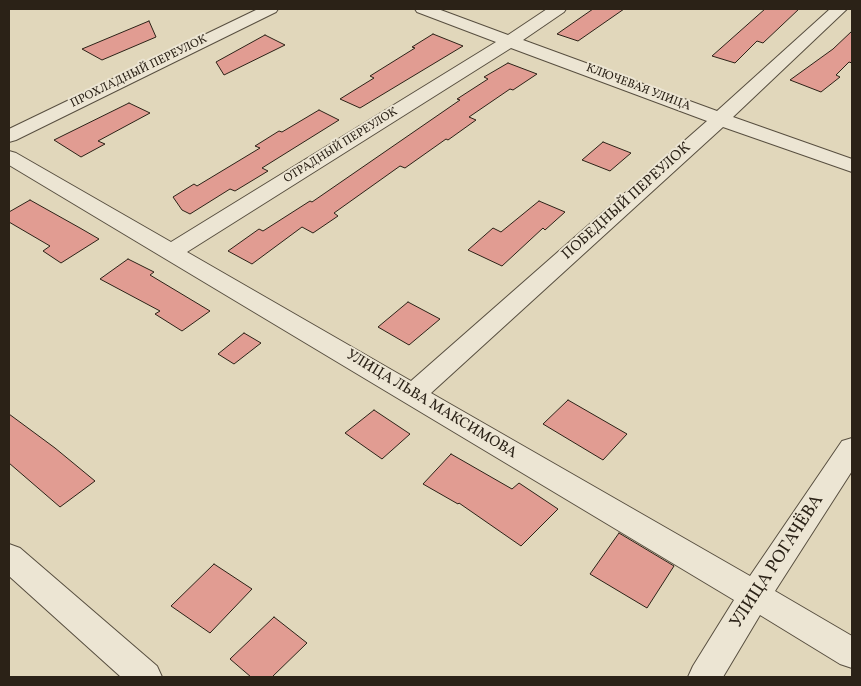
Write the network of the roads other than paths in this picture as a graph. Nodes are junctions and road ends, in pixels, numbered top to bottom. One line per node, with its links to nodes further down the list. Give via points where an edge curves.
1 (270, 9): 7 (street, ПРОХЛАДНЫЙ ПЕРЕУЛОК)
2 (424, 9): 5 (street, КЛЮЧЕВАЯ УЛИЦА)
3 (558, 9): 5 (street, ОТРАДНЫЙ ПЕРЕУЛОК)
4 (839, 9): 6 (street, ПОБЕДНЫЙ ПЕРЕУЛОК)
5 (511, 40): 6 (street, КЛЮЧЕВАЯ УЛИЦА); 10 (street, ОТРАДНЫЙ ПЕРЕУЛОК)
6 (720, 119): 9 (street, КЛЮЧЕВАЯ УЛИЦА); 11 (street, ПОБЕДНЫЙ ПЕРЕУЛОК)
7 (9, 136)
8 (9, 157): 10 (street, УЛИЦА ЛЬВА МАКСИМОВА)
9 (852, 166)
10 (172, 252): 11 (street, УЛИЦА ЛЬВА МАКСИМОВА)
11 (413, 394): 14 (street, УЛИЦА ЛЬВА МАКСИМОВА)
12 (852, 449): 14 (street, УЛИЦА РОГАЧЁВА)
13 (9, 557): 16 (street)
14 (754, 596): 15 (street, УЛИЦА ЛЬВА МАКСИМОВА); 17 (street, УЛИЦА РОГАЧЁВА)
15 (852, 653)
16 (145, 677)
17 (705, 677)

